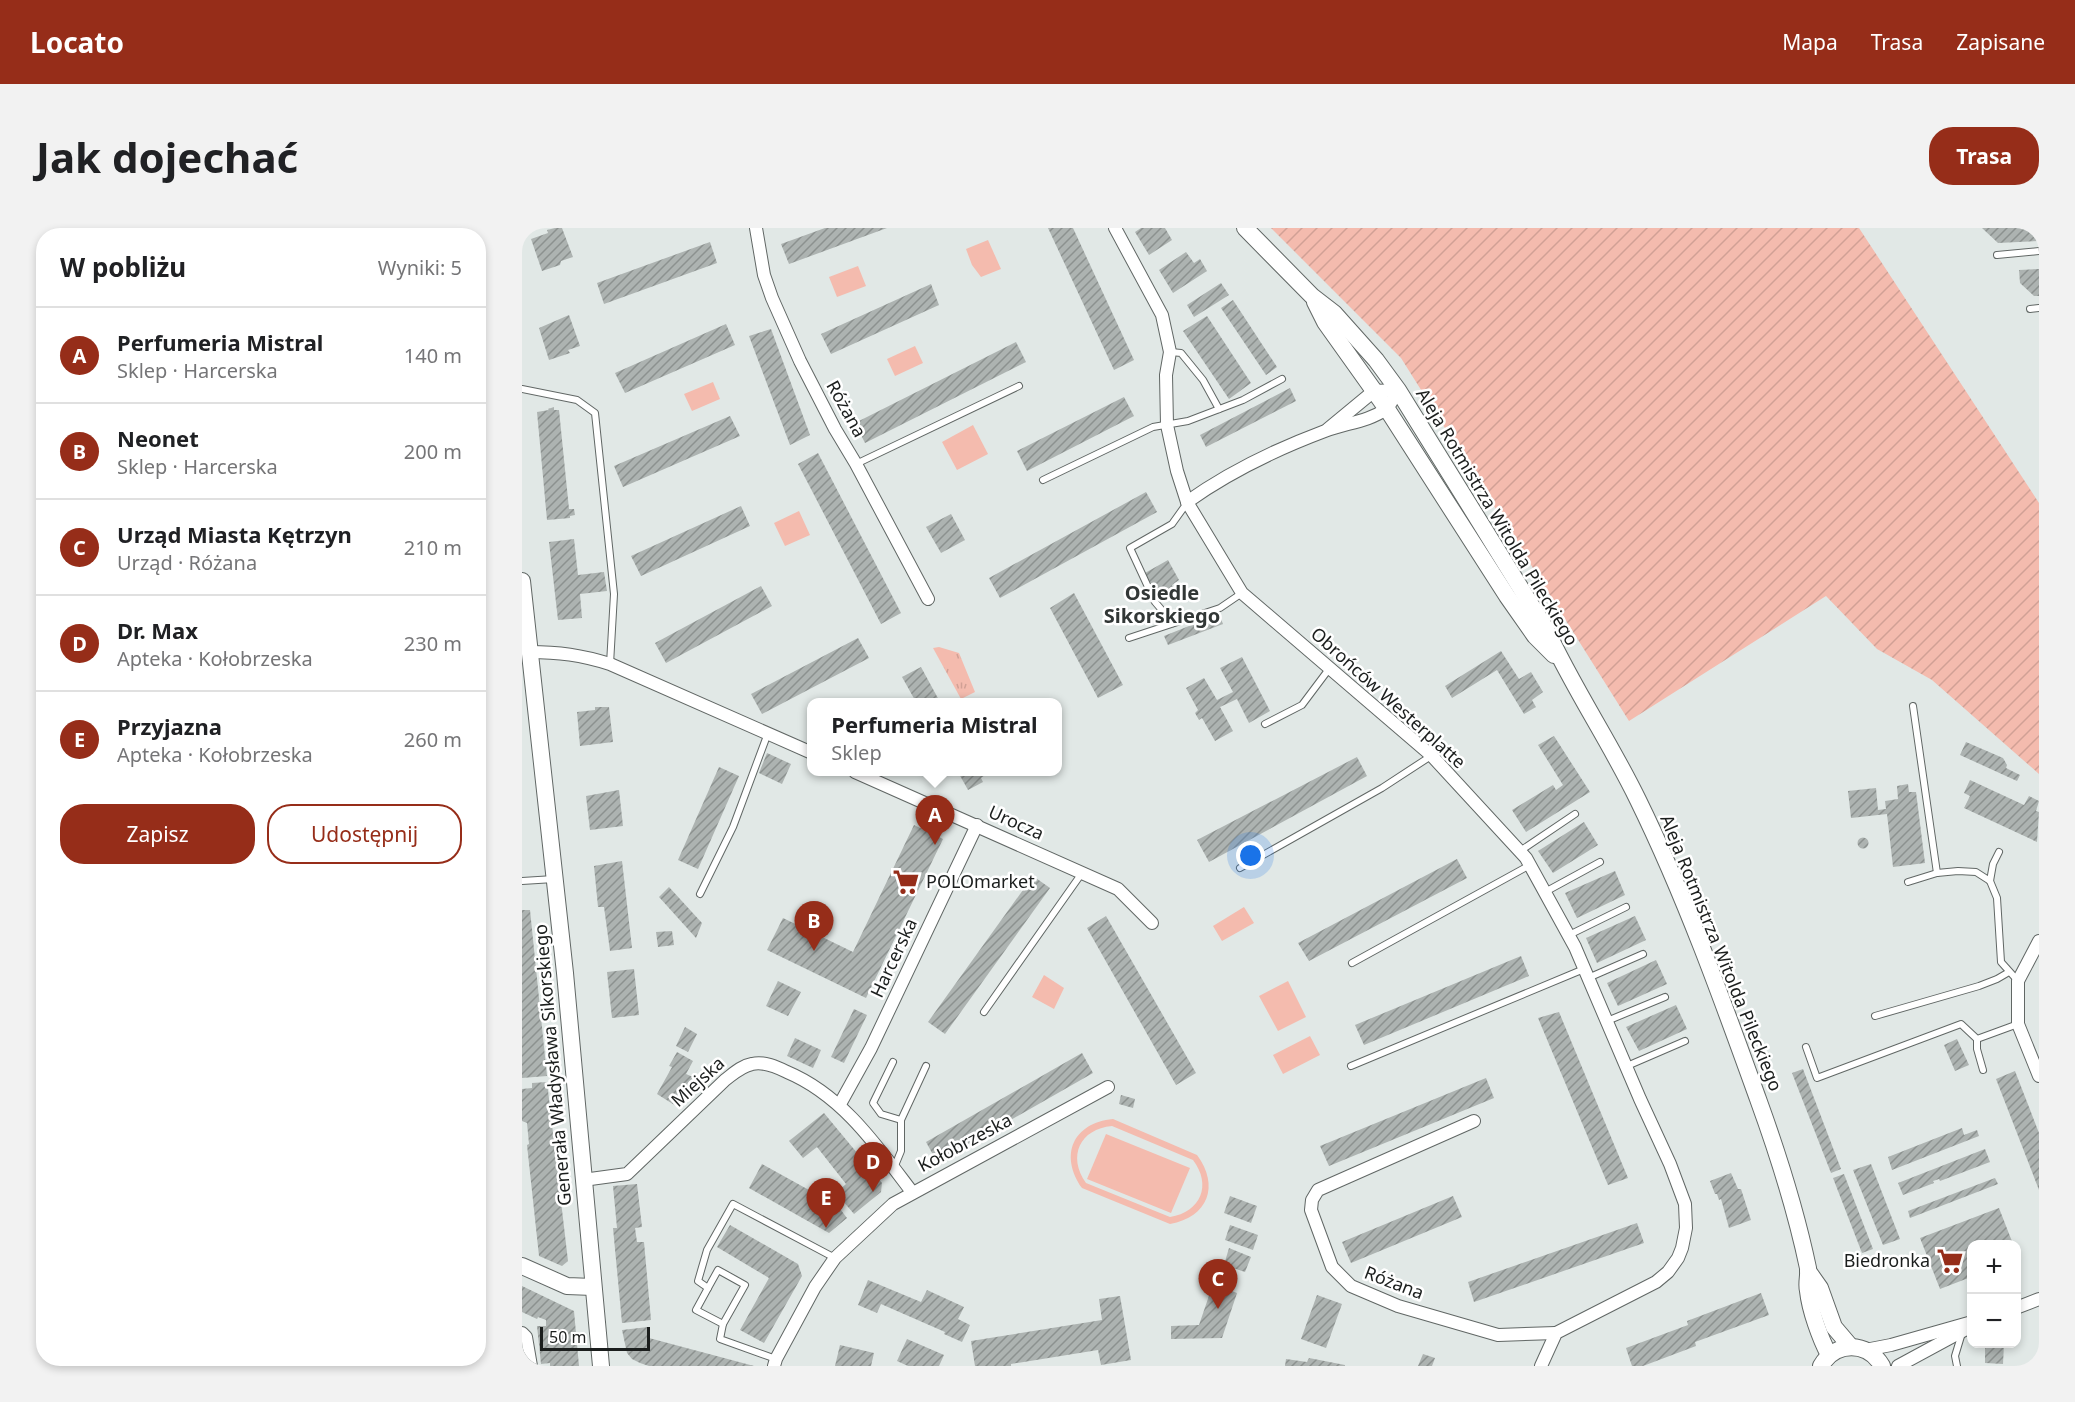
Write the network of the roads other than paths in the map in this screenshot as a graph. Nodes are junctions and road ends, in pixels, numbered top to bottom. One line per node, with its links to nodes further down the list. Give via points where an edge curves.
1 (756, 228): 19 (street, Różana, via 772,298 803,367)
2 (1115, 228): 9 (street, Obrońców Westerplatte, via 1162,315)
3 (1245, 228): 6 (street, Aleja Rotmistrza Witolda Pileckiego)
4 (2039, 251): 5 (lane)
5 (1997, 255)
6 (1312, 296): 13 (street, Aleja Rotmistrza Witolda Pileckiego, via 1334,313); 14 (street, Aleja Rotmistrza Witolda Pileckiego, via 1325,322)
7 (2039, 308): 8 (lane)
8 (2030, 309)
9 (1170, 352): 15 (lane, via 1181,353); 17 (street, Obrońców Westerplatte, via 1166,375)
10 (1282, 379): 15 (lane)
11 (1019, 386): 19 (lane)
12 (522, 389): 29 (lane, via 577,400 595,413 614,594)
13 (1398, 390): 14 (street); 16 (street, Aleja Rotmistrza Witolda Pileckiego); 28 (street, Aleja Rotmistrza Witolda Pileckiego, via 1546,629)
14 (1374, 392): 16 (street, Aleja Rotmistrza Witolda Pileckiego); 18 (street)
15 (1220, 409): 17 (lane)
16 (1387, 409): 18 (street); 28 (street, Aleja Rotmistrza Witolda Pileckiego, via 1507,596 1535,636)
17 (1167, 425): 20 (lane, via 1153,427); 21 (street, Obrońców Westerplatte)
18 (1327, 430): 21 (street, via 1242,468)
19 (856, 464): 24 (street, Różana)
20 (1043, 480)
21 (1187, 502): 23 (street, Obrońców Westerplatte); 25 (lane, via 1172,524 1130,548 1155,602)
22 (522, 581): 27 (street, Generała Władysława Sikorskiego)
23 (1242, 594): 25 (lane, via 1220,608); 30 (street, Obrońców Westerplatte)
24 (928, 598)
25 (1173, 623): 26 (lane)
26 (1129, 638)
27 (529, 652): 29 (street, via 581,655); 46 (street, Generała Władysława Sikorskiego)
28 (1562, 663): 83 (street, Aleja Rotmistrza Witolda Pileckiego, via 1602,731 1663,853 1759,1101)
29 (610, 664): 33 (street)
30 (1329, 669): 32 (lane, via 1302,705); 35 (street, Obrońców Westerplatte)
31 (1913, 706): 45 (lane)
32 (1265, 724)
33 (768, 733): 34 (street); 51 (lane, via 733,826)
34 (807, 751)
35 (1432, 756): 39 (street, Obrońców Westerplatte); 43 (lane)
36 (866, 776): 38 (street, Urocza)
37 (1575, 814): 39 (lane)
38 (977, 825): 44 (street, Urocza); 75 (street, Harcerska, via 871,1048)
39 (1521, 851): 42 (street, Obrońców Westerplatte)
40 (1999, 852): 48 (lane)
41 (1600, 862): 50 (lane)
42 (1530, 864): 50 (street, Obrońców Westerplatte); 57 (lane)
43 (1240, 868)
44 (1082, 873): 53 (street, Urocza, via 1118,889); 61 (lane)
45 (1937, 873): 48 (lane, via 1976,872); 49 (lane)
46 (554, 879): 47 (lane); 79 (street, Generała Władysława Sikorskiego)
47 (522, 881)
48 (1990, 881): 59 (lane, via 1997,898 2001,962)
49 (1908, 882)
50 (1545, 892): 54 (street, Obrońców Westerplatte)
51 (700, 894)
52 (1626, 907): 54 (lane)
53 (1152, 922)
54 (1569, 935): 58 (street, Obrońców Westerplatte)
55 (2039, 941): 59 (street)
56 (1643, 954): 58 (lane)
57 (1352, 963)
58 (1586, 973): 63 (street, Obrońców Westerplatte); 69 (lane)
59 (2013, 976): 62 (lane); 64 (street)
60 (1665, 996): 63 (lane)
61 (984, 1012)
62 (1875, 1016)
63 (1607, 1022): 71 (street, Obrońców Westerplatte)
64 (2018, 1024): 65 (lane); 73 (street)
65 (1977, 1039): 67 (lane, via 1961,1024 1817,1078); 72 (lane)
66 (1685, 1041): 71 (lane)
67 (1806, 1047)
68 (893, 1062): 76 (lane, via 873,1103 881,1114)
69 (1351, 1065)
70 (926, 1066): 76 (lane)
71 (1626, 1066): 93 (street, Obrońców Westerplatte, via 1685,1204 1682,1248 1668,1272 1656,1282)
72 (1983, 1070)
73 (2039, 1076)
74 (1107, 1087): 80 (street, Kołobrzeska)
75 (840, 1104): 78 (street, Miejska); 79 (street, Miejska, via 804,1079 771,1065 752,1063 724,1080 627,1174)
76 (901, 1120): 78 (lane, via 901,1151)
77 (1474, 1121): 93 (street, Różana, via 1318,1190 1311,1210 1332,1267 1351,1286 1398,1306 1498,1335)
78 (894, 1169): 80 (street, Miejska)
79 (583, 1180): 84 (street, Generała Władysława Sikorskiego)
80 (912, 1192): 81 (street, Kołobrzeska, via 893,1204)
81 (835, 1258): 85 (lane, via 733,1204 707,1250 698,1281); 96 (street, Kołobrzeska)
82 (522, 1266): 84 (street, via 567,1286)
83 (1809, 1271): 94 (street, Aleja Rotmistrza Witolda Pileckiego, via 1820,1288 1834,1327); 95 (street, Aleja Rotmistrza Witolda Pileckiego, via 1807,1290)
84 (593, 1287): 98 (street, Generała Władysława Sikorskiego)
85 (708, 1287): 88 (lane, via 696,1310); 88 (lane, via 718,1270 744,1285)
86 (2039, 1299): 87 (street)
87 (2021, 1306)
88 (723, 1324): 96 (lane, via 720,1339)
89 (1967, 1327): 94 (street, via 1891,1345)
90 (1967, 1328): 101 (street)
91 (1967, 1329): 102 (lane, via 1955,1356)
92 (522, 1333): 97 (street)
93 (1556, 1333): 99 (street)
94 (1858, 1348): 95 (street, via 1836,1351); 100 (street, Aleja Rotmistrza Witolda Pileckiego)
95 (1825, 1361)
96 (775, 1362)
97 (531, 1366)
98 (601, 1366)
99 (1541, 1366)
100 (1882, 1366)
101 (1898, 1366)
102 (1957, 1366)

